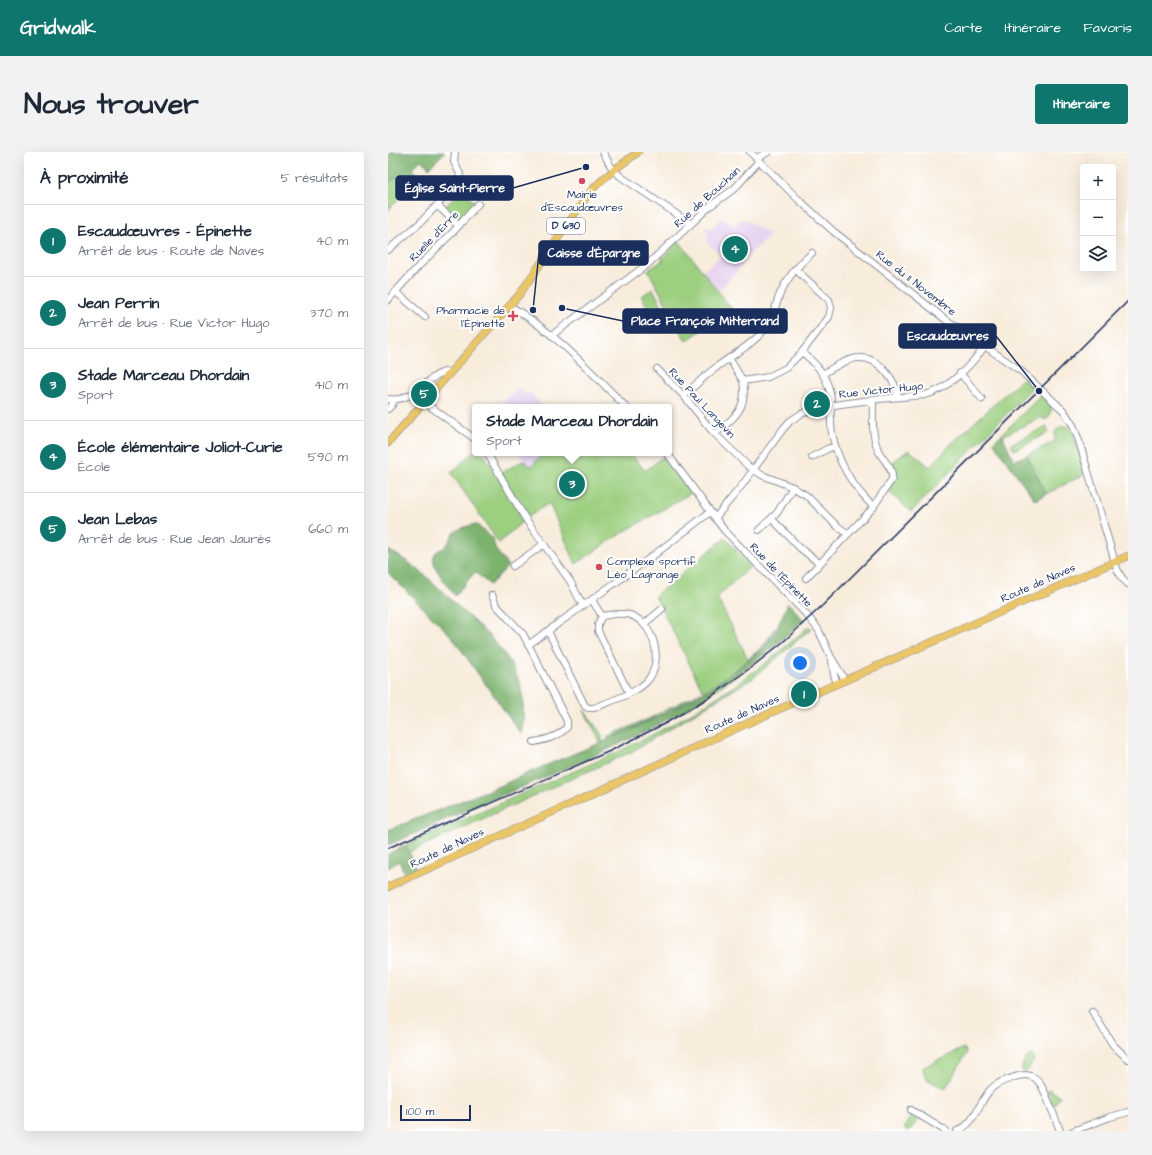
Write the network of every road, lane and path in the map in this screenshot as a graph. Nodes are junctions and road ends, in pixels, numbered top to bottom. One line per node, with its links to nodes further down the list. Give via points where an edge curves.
1 (455, 152): 9 (street, via 454,160 460,179)
2 (603, 152): 7 (street)
3 (638, 152): 7 (main road, D 630)
4 (750, 152): 6 (street, Rue du 11 Novembre)
5 (768, 152): 6 (street)
6 (758, 160): 10 (street, Rue de Bouchain, via 737,186); 20 (street, Rue du 11 Novembre, via 833,231 936,313)
7 (613, 170): 10 (street); 17 (main road, D 630, via 588,195)
8 (478, 204): 11 (street, Ruelle d'Erre)
9 (437, 205): 11 (street); 12 (street)
10 (691, 224): 19 (street, Rue de Bouchain, via 648,264)
11 (459, 226): 15 (street, Ruelle d'Erre)
12 (388, 250)
13 (812, 253): 14 (street)
14 (795, 269): 21 (street, via 824,294 831,308 828,320); 22 (street, via 785,283 772,318 765,329 754,341)
15 (396, 292): 16 (street, Ruelle d'Erre); 18 (street)
16 (388, 300)
17 (510, 306): 19 (street); 24 (main road, D 630)
18 (425, 317)
19 (552, 335): 34 (street)
20 (985, 346): 26 (street, Rue Victor Hugo); 54 (street, Rue du 11 Novembre, via 1018,368 1060,406 1070,419 1081,446)
21 (802, 352): 25 (street); 27 (street, via 779,372 768,377)
22 (729, 358): 27 (street); 28 (street)
23 (657, 369): 28 (street, Rue Paul Langevin)
24 (450, 372): 32 (street, via 441,373 400,400); 33 (main road, D 630)
25 (823, 374): 29 (street, via 848,360 868,359 878,363 886,372 895,386); 35 (street)
26 (960, 374): 29 (street, Rue Victor Hugo, via 933,393); 31 (street)
27 (743, 381): 37 (street, via 744,396 740,410)
28 (684, 396): 37 (street, Rue Paul Langevin)
29 (898, 397): 30 (street, Rue Victor Hugo)
30 (873, 399): 35 (street, Rue Victor Hugo); 46 (street, via 872,423 875,443 893,473)
31 (982, 399)
32 (391, 400): 36 (street, via 392,405)
33 (424, 402): 38 (street); 39 (main road, D 630)
34 (623, 404)
35 (831, 405): 40 (street, via 831,427); 44 (street, Rue Victor Hugo, via 809,411 790,422)
36 (388, 409)
37 (714, 434): 44 (street, Rue Paul Langevin)
38 (472, 437)
39 (388, 443)
40 (835, 446): 43 (street); 46 (street, via 858,490)
41 (489, 456): 52 (street, via 525,518)
42 (669, 456): 47 (street, Rue de l'Épinette)
43 (812, 457)
44 (754, 470): 45 (street, Rue Paul Langevin); 48 (street, Rue Victor Hugo)
45 (793, 487): 49 (street); 51 (street, Rue Paul Langevin, via 809,498)
46 (874, 507): 51 (street)
47 (710, 512): 48 (street, Rue de l'Épinette); 60 (street)
48 (715, 518): 67 (street, Rue de l'Épinette, via 727,534 813,623)
49 (772, 519): 50 (street); 55 (street, via 800,548)
50 (759, 530)
51 (848, 534): 55 (street)
52 (544, 544): 56 (street); 61 (street, via 570,581)
53 (1128, 556): 54 (main road, Route de Naves)
54 (1114, 562): 58 (street, Rue du 11 Novembre); 68 (main road, Route de Naves)
55 (819, 563): 57 (street)
56 (514, 566)
57 (806, 578)
58 (1128, 584)
59 (492, 595): 66 (street, via 496,606 519,629)
60 (592, 600): 61 (street); 63 (street)
61 (583, 606): 65 (street)
62 (662, 609): 64 (street)
63 (602, 616): 64 (street, via 626,614); 70 (street, via 598,631)
64 (644, 624): 70 (street, via 655,646 655,666 644,684)
65 (548, 631): 66 (street); 70 (street, via 585,706 594,708)
66 (528, 645): 71 (street, via 568,724 565,730)
67 (831, 657): 68 (street, Rue de l'Épinette); 69 (street, Rue de l'Épinette)
68 (845, 680): 69 (main road, Route de Naves)
69 (837, 683): 72 (main road, Route de Naves)
70 (629, 693)
71 (534, 742)
72 (388, 887)
73 (1092, 1011): 74 (street, via 1113,1045)
74 (1128, 1059)
75 (911, 1110): 77 (street)
76 (1128, 1112): 80 (street)
77 (946, 1131)
78 (957, 1131): 79 (street, via 969,1122 991,1088 1022,1075 1033,1077 1041,1084)
79 (1060, 1131)
80 (1073, 1131)

